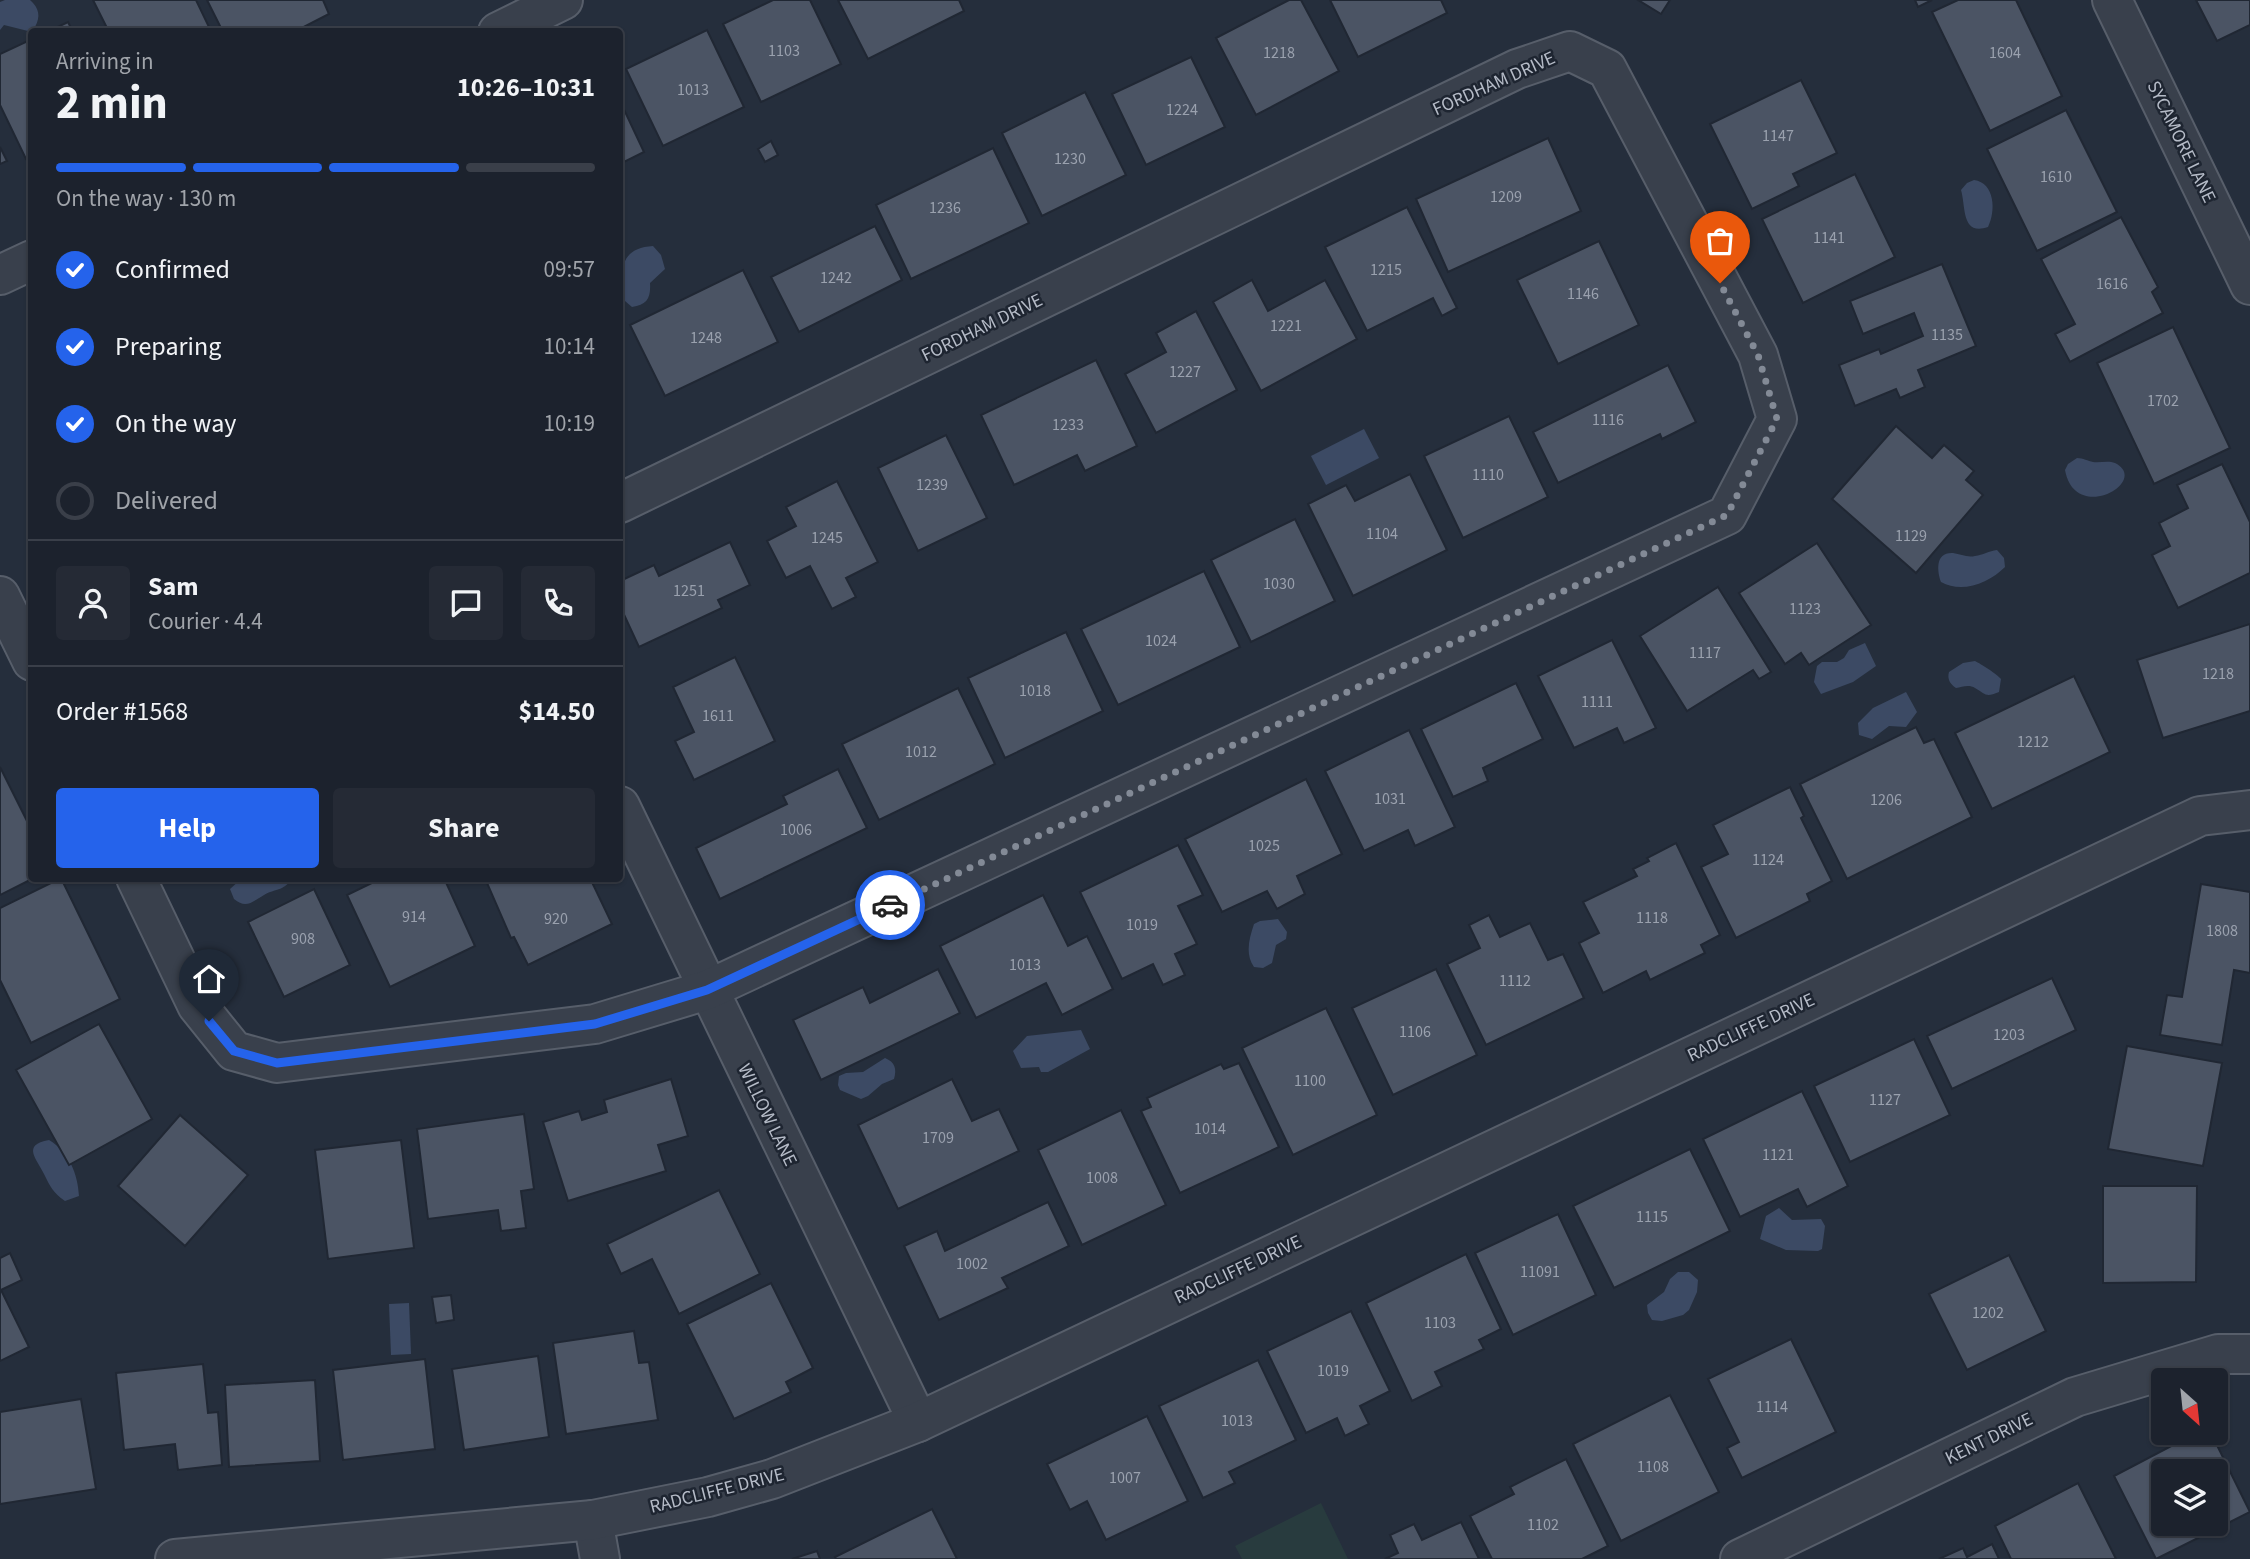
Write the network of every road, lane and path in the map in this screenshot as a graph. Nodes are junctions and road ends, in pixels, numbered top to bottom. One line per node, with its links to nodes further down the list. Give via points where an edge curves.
1 (563, 0): 3 (street)
2 (2112, 0): 6 (street, SYCAMORE LANE)
3 (506, 28)
4 (28, 262): 5 (street)
5 (0, 275)
6 (2250, 285)
7 (623, 502): 13 (street, FORDHAM DRIVE, via 1517,69 1570,51 1607,69 1758,355 1777,419 1727,515)
8 (0, 596): 9 (street)
9 (28, 653)
10 (2250, 810): 15 (street, RADCLIFFE DRIVE, via 2200,816)
11 (623, 812): 13 (street, WILLOW LANE)
12 (138, 882): 13 (street, FORDHAM DRIVE, via 197,1005 234,1051 277,1063 595,1024)
13 (707, 990): 15 (street, WILLOW LANE)
14 (2250, 1354): 19 (street, KENT DRIVE, via 2218,1354 2075,1397)
15 (918, 1422): 16 (street, RADCLIFFE DRIVE, via 772,1479)
16 (593, 1520): 17 (street, RADCLIFFE DRIVE); 18 (street)
17 (175, 1559)
18 (600, 1559)
19 (1740, 1559)

